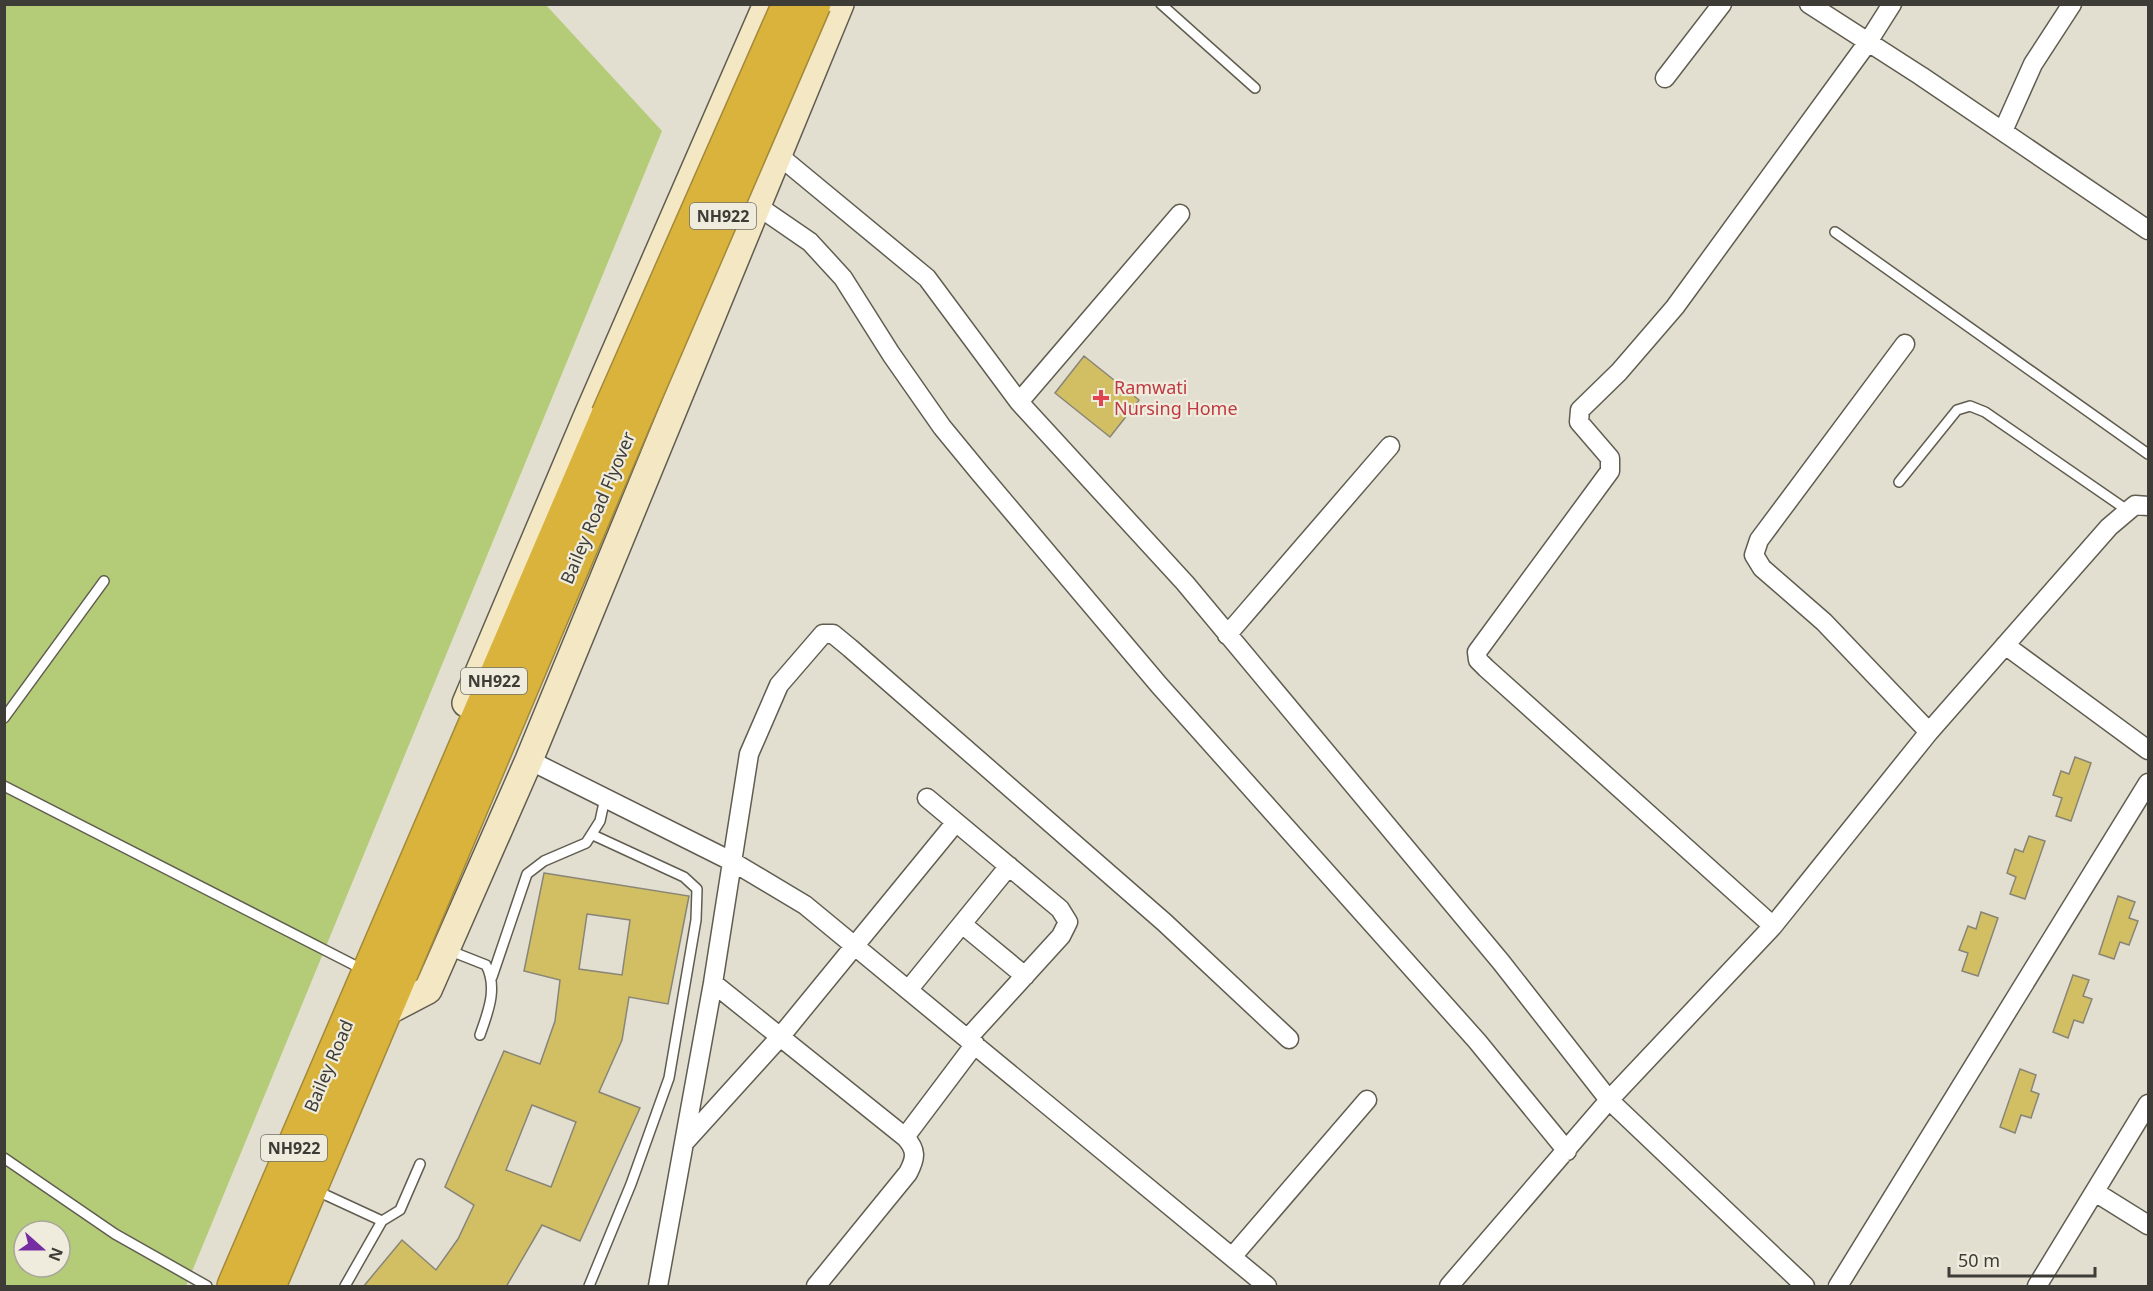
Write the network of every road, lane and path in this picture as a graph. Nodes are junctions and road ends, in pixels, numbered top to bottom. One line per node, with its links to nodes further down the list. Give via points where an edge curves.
1 (767, 4): 10 (main road)
2 (789, 4): 24 (highway, Bailey Road Flyover / NH922, bridge)
3 (814, 4): 24 (highway, Bailey Road Flyover / NH922, bridge)
4 (840, 4): 12 (main road)
5 (1161, 4): 14 (lane)
6 (1722, 4): 13 (street)
7 (1809, 4): 11 (street)
8 (1892, 4): 11 (street)
9 (2072, 4): 15 (street, via 2033,64)
10 (750, 42): 12 (main road); 17 (main road)
11 (1868, 42): 15 (street); 46 (street, via 1675,307 1580,410 1579,422 1610,458 1610,471 1477,652 1486,668)
12 (813, 68): 16 (main road)
13 (1665, 78)
14 (1255, 88)
15 (2003, 131): 20 (street)
16 (777, 154): 18 (main road); 23 (street, via 927,278)
17 (694, 171): 18 (street); 49 (main road)
18 (756, 204): 36 (main road); 64 (street, via 810,242 843,278 942,428 1159,685 1477,1041)
19 (1180, 214): 23 (street)
20 (2148, 230)
21 (1835, 232): 26 (lane)
22 (1905, 344): 34 (street, via 1760,540 1754,555 1762,568 1824,622)
23 (1019, 402): 31 (street)
24 (620, 421): 54 (highway, Bailey Road Flyover / NH922)
25 (1390, 446): 31 (street)
26 (2148, 454)
27 (1899, 482): 29 (lane, via 1957,410 1970,406 1985,412)
28 (2148, 506): 29 (street, via 2135,505)
29 (2127, 510): 32 (street)
30 (104, 580): 33 (lane)
31 (1227, 634): 60 (street, via 1501,962)
32 (2006, 645): 34 (street); 35 (street)
33 (4, 718)
34 (1929, 732): 46 (street)
35 (2148, 750)
36 (529, 760): 39 (street); 48 (main road)
37 (2148, 783): 82 (street)
38 (4, 786): 49 (lane)
39 (605, 798): 42 (lane); 43 (street)
40 (927, 798): 41 (street)
41 (956, 822): 44 (street); 47 (street)
42 (593, 835): 51 (lane, via 586,843 544,861 527,874); 77 (lane, via 684,877 697,889 696,920 669,1078)
43 (733, 862): 47 (street, via 805,905); 52 (street); 57 (street, via 749,754 763,720 779,685 823,634 833,634 1164,922)
44 (1009, 866): 45 (street); 50 (street, via 1060,909 1068,922 1061,936)
45 (962, 924): 50 (street); 53 (street)
46 (1773, 926): 60 (street)
47 (856, 945): 53 (street); 56 (street)
48 (446, 949): 51 (lane, via 486,965); 54 (main road, via 428,990)
49 (356, 966): 54 (main road, via 348,982)
50 (1025, 976): 58 (street)
51 (492, 977): 55 (lane, via 491,1002)
52 (712, 983): 56 (street); 63 (street)
53 (909, 989): 58 (street)
54 (369, 1012): 67 (highway, Bailey Road / NH922); 74 (highway, Bailey Road / NH922)
55 (480, 1035)
56 (780, 1037): 62 (street); 63 (street)
57 (1289, 1039)
58 (972, 1041): 62 (street); 71 (street)
59 (1367, 1100): 71 (street)
60 (1608, 1100): 64 (street); 81 (street)
61 (2148, 1104): 68 (street)
62 (905, 1137): 72 (street, via 915,1151 908,1173)
63 (684, 1143): 78 (street)
64 (1568, 1151): 80 (street)
65 (4, 1158): 73 (lane, via 115,1234)
66 (420, 1164): 69 (lane, via 400,1210)
67 (312, 1188): 69 (lane); 75 (highway, Bailey Road / NH922)
68 (2095, 1192): 70 (street); 83 (street)
69 (381, 1221): 76 (lane)
70 (2148, 1225)
71 (1232, 1257): 79 (street)
72 (822, 1284)
73 (207, 1287)
74 (234, 1287)
75 (269, 1287)
76 (345, 1287)
77 (589, 1287)
78 (657, 1287)
79 (1267, 1287)
80 (1449, 1287)
81 (1805, 1287)
82 (1838, 1287)
83 (2037, 1287)

